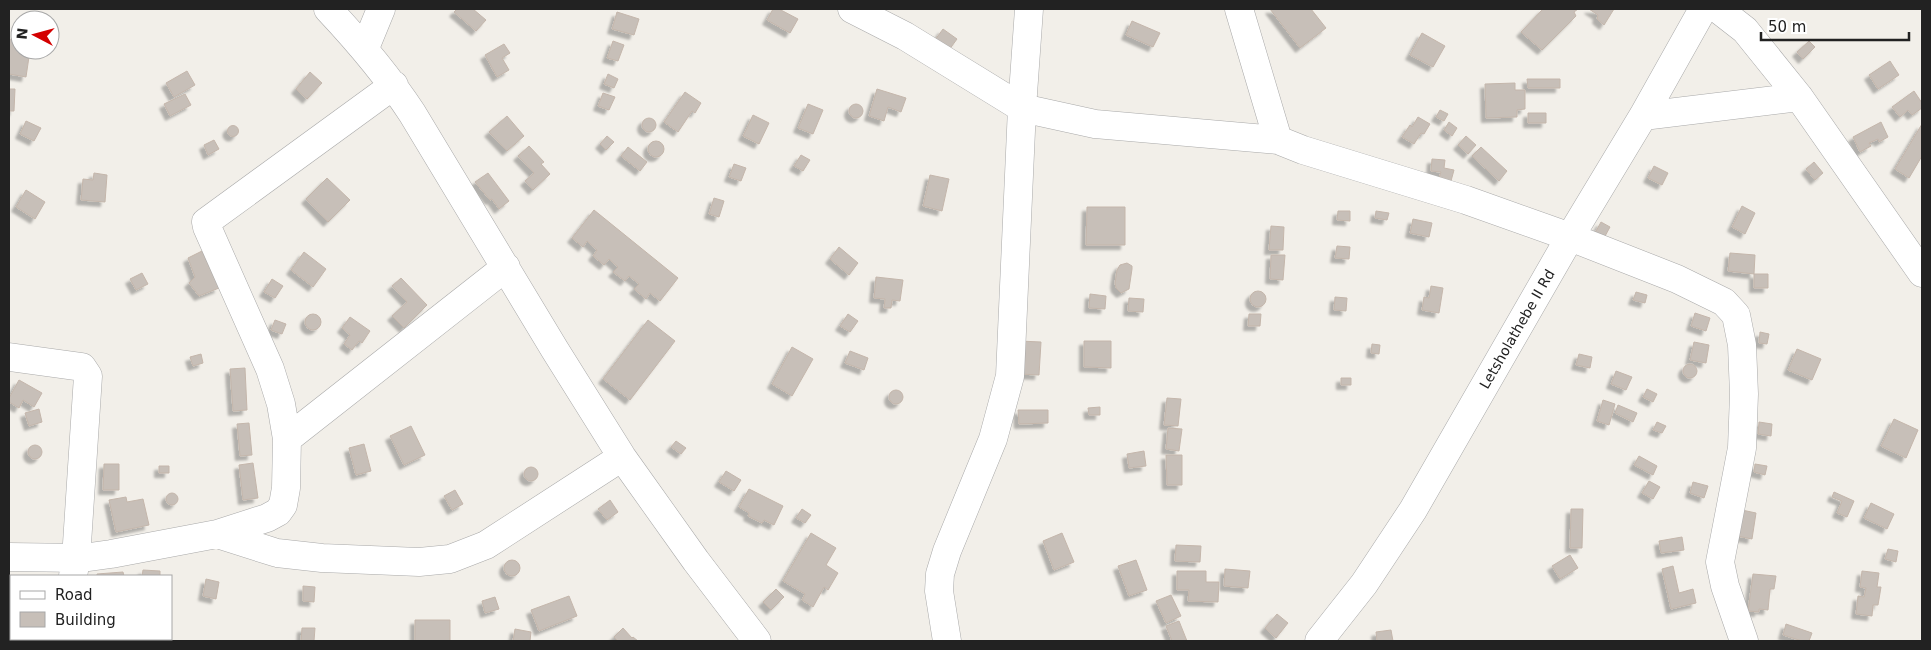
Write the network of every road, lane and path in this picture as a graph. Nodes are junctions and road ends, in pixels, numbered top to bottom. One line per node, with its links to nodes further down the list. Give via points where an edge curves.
1 (328, 9): 8 (street)
2 (381, 9): 8 (street)
3 (852, 9): 11 (street, via 905,36)
4 (1029, 9): 11 (street)
5 (1239, 9): 13 (street)
6 (1703, 9): 12 (street, Letsholathebe II Rd)
7 (1718, 9): 10 (street, via 1745,30)
8 (365, 48): 9 (street)
9 (394, 86): 15 (street); 18 (street, via 206,222 270,369)
10 (1798, 97): 12 (street); 16 (street)
11 (1022, 108): 13 (street, via 1095,124); 24 (street, via 1010,376 993,439 940,574 939,591)
12 (1642, 116): 14 (street, Letsholathebe II Rd)
13 (1278, 140): 14 (street)
14 (1570, 237): 25 (street, Letsholathebe II Rd, via 1413,510 1364,584); 26 (street, via 1677,279 1724,302 1736,315 1742,345 1742,448 1720,562 1724,586)
15 (506, 268): 18 (street); 19 (street)
16 (1922, 273)
17 (9, 357): 22 (street, via 82,367 88,376)
18 (287, 439): 20 (street, via 286,488 283,505 278,512)
19 (622, 457): 20 (street, via 486,545 450,559 418,562 322,558 277,553); 23 (street)
20 (217, 534): 22 (street, via 112,554)
21 (9, 557): 22 (street)
22 (74, 567)
23 (757, 641)
24 (947, 641)
25 (1319, 641)
26 (1744, 641)

